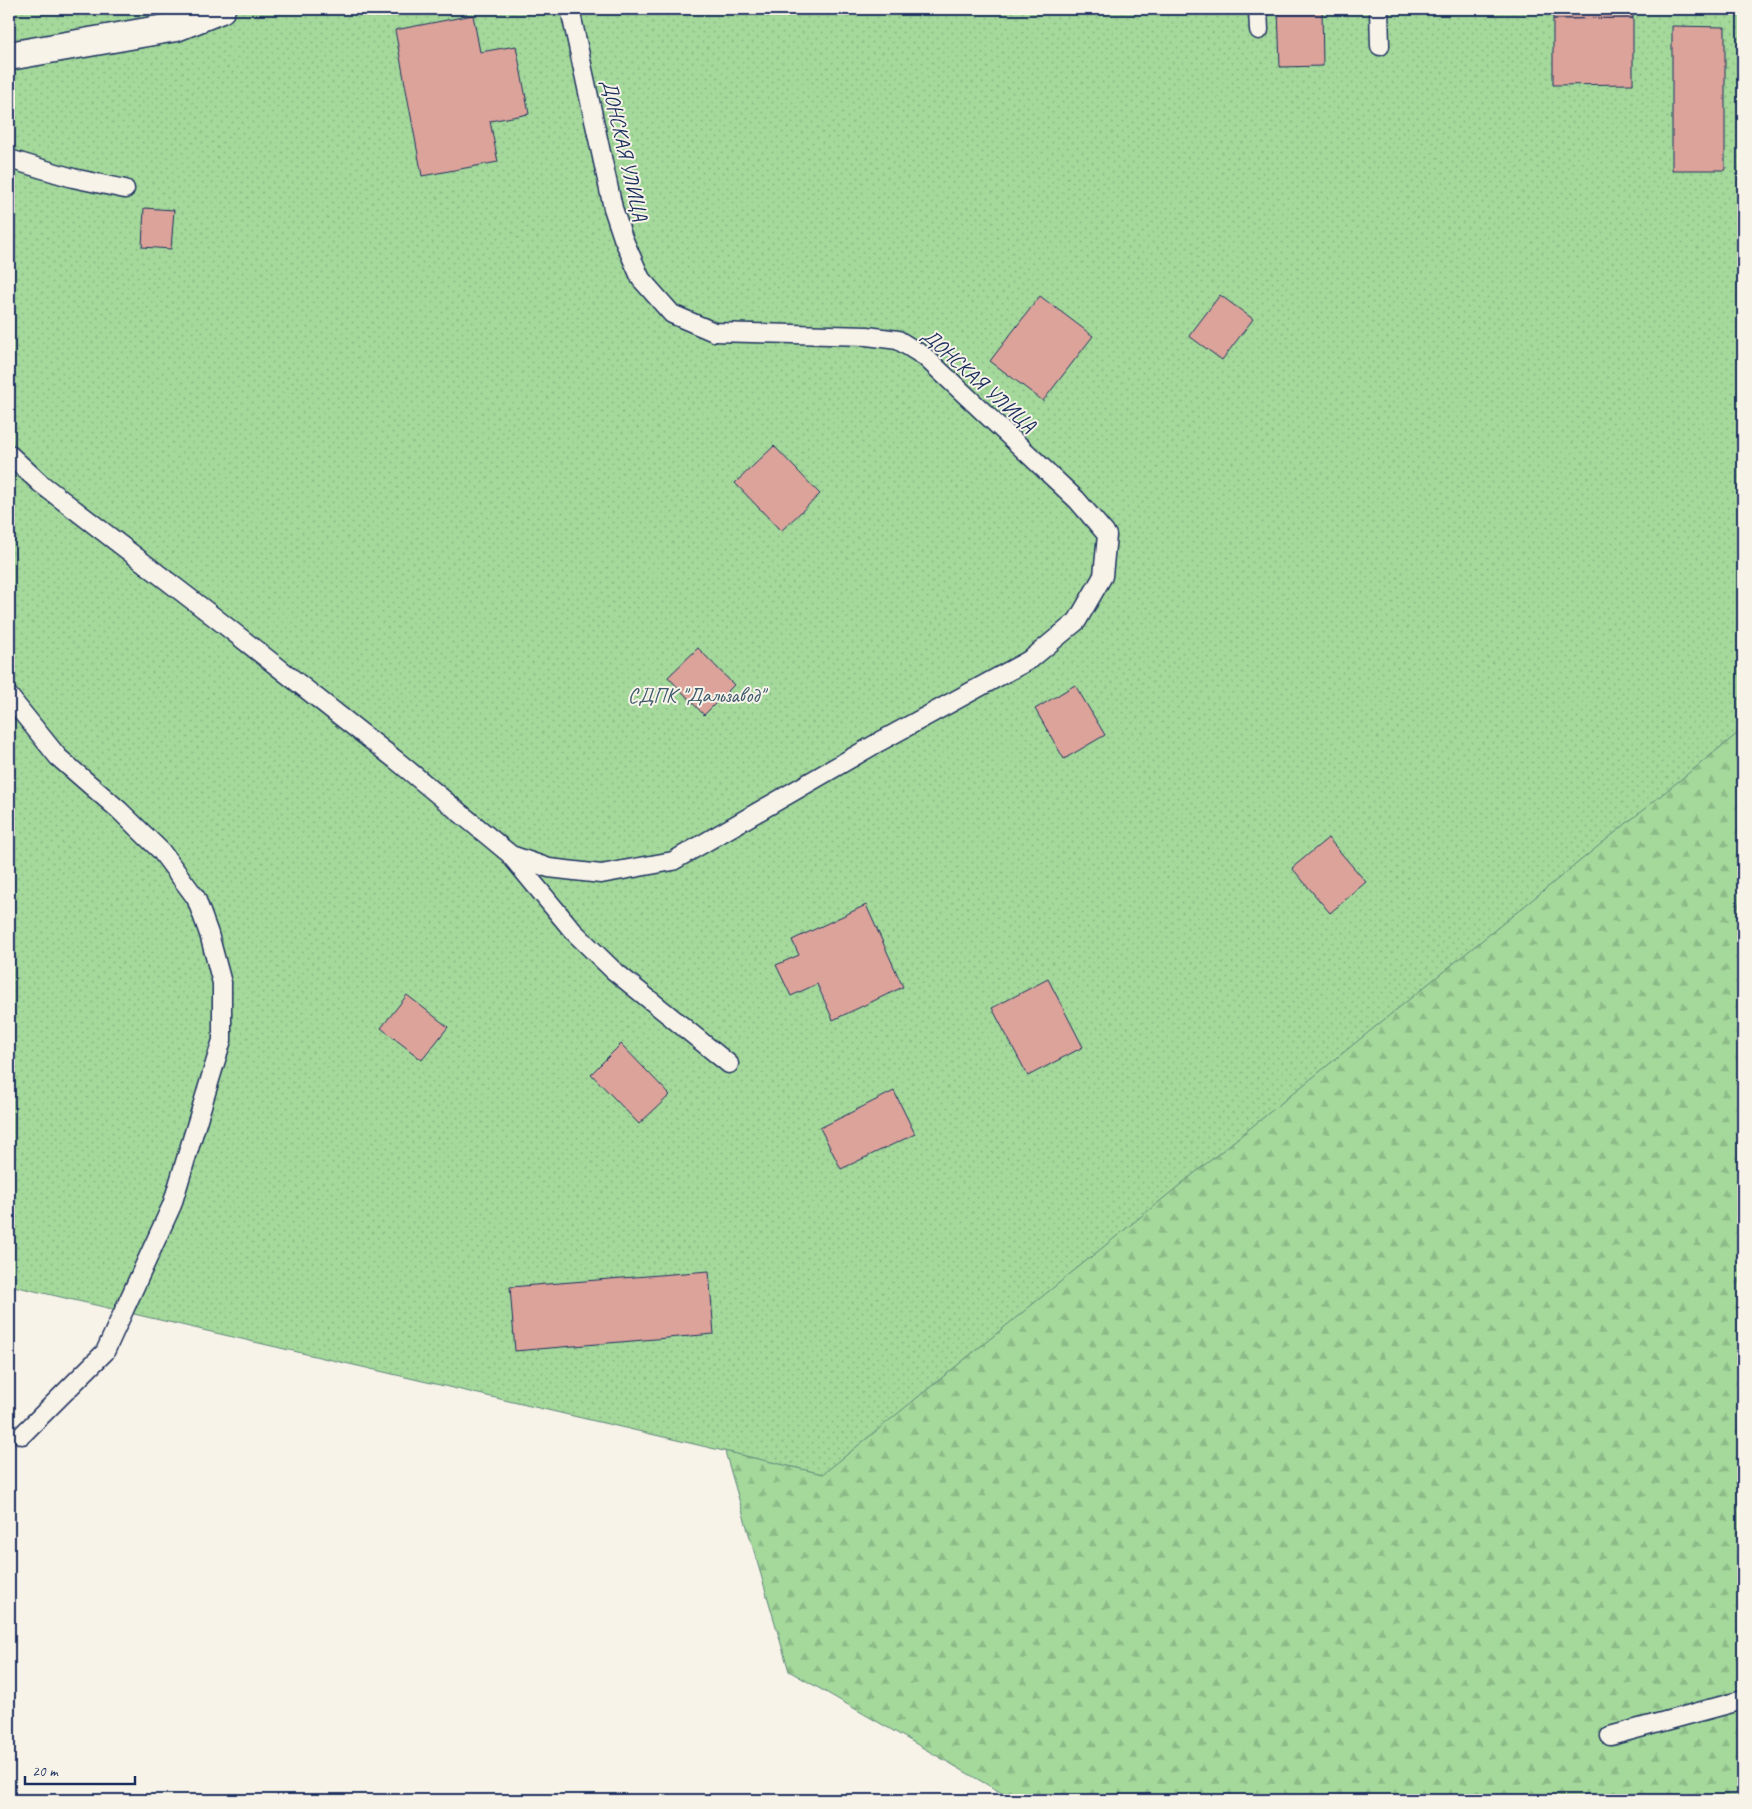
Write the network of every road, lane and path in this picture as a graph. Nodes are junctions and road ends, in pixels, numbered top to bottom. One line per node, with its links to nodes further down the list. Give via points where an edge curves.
1 (221, 9): 7 (street, via 176,27)
2 (570, 9): 12 (lane, ДОНСКАЯ УЛИЦА, via 612,208 641,278 672,314 714,332 867,336 898,340 924,356 1077,500 1107,535 1103,576 1077,621 1031,659 673,861 601,874 549,868)
3 (1258, 9): 5 (lane)
4 (1379, 9): 6 (lane)
5 (1259, 30)
6 (1380, 46)
7 (9, 56)
8 (9, 159): 9 (lane)
9 (125, 189)
10 (9, 454): 12 (lane, via 40,483 396,760)
11 (9, 696): 14 (lane, via 58,757 119,810 167,859 196,898 222,982 222,1040 172,1205 105,1352)
12 (511, 855): 13 (lane, via 574,931 613,970)
13 (729, 1064)
14 (22, 1435)
15 (1743, 1700): 16 (lane)
16 (1610, 1736)

